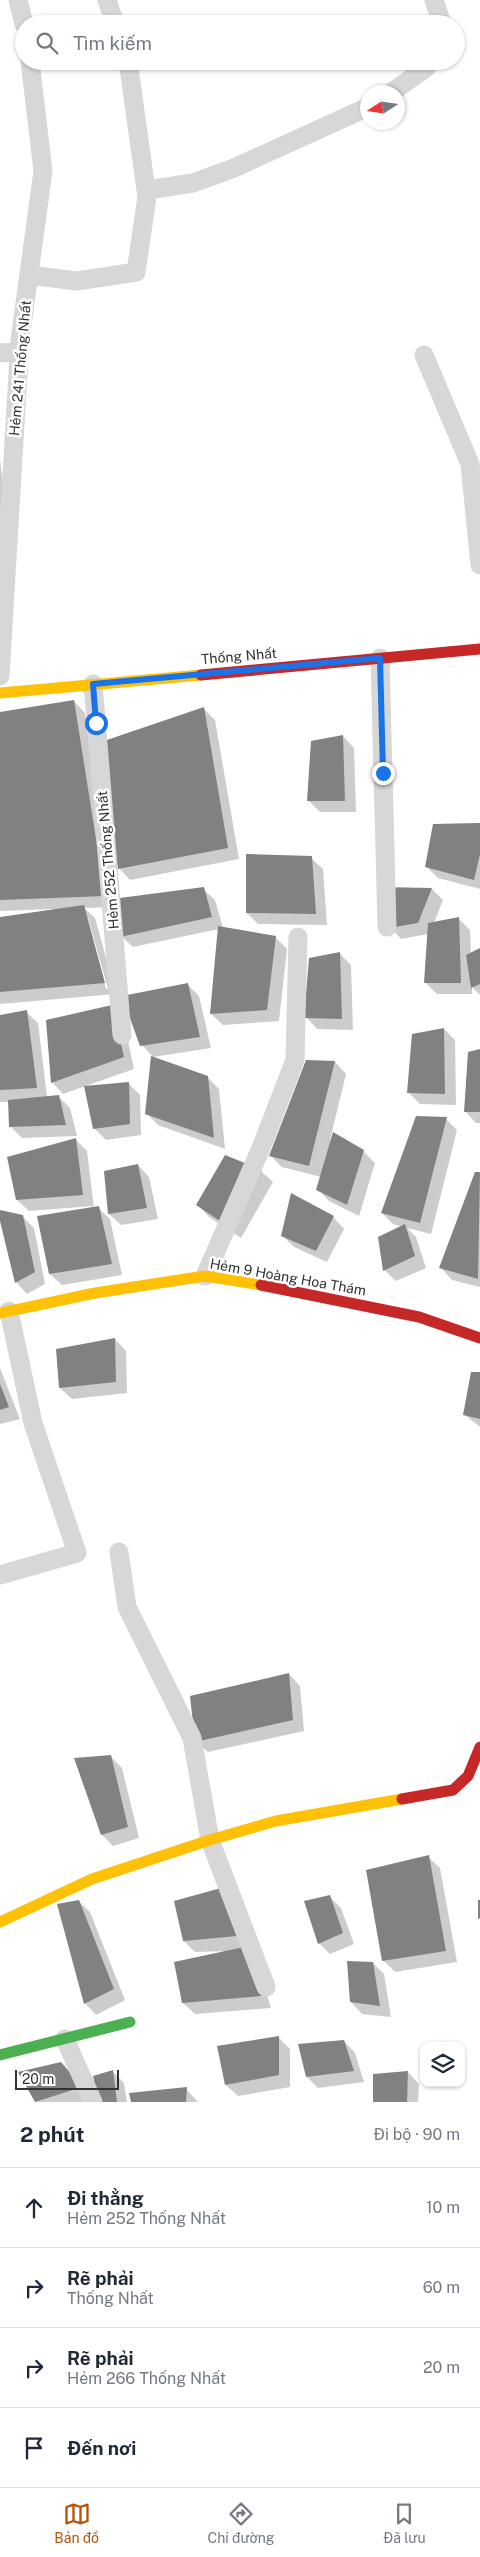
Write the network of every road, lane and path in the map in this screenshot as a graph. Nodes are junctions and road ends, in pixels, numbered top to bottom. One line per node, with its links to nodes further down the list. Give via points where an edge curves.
1 (18, 0): 4 (lane)
2 (107, 0): 5 (lane)
3 (434, 0): 6 (lane)
4 (22, 15)
5 (112, 15)
6 (439, 15)
7 (31, 70): 13 (lane, Hẻm 241 Thống Nhất, via 43,171)
8 (129, 70): 12 (lane)
9 (423, 70): 10 (lane)
10 (402, 85)
11 (360, 111): 12 (lane, via 234,168 193,183)
12 (147, 190): 13 (lane, via 136,272 77,280)
13 (29, 275): 14 (lane, Hẻm 241 Thống Nhất)
14 (19, 352): 15 (lane); 20 (lane, Hẻm 241 Thống Nhất)
15 (0, 353)
16 (424, 354): 17 (lane, via 470,464)
17 (480, 565)
18 (480, 649): 19 (street, Thống Nhất)
19 (380, 658): 21 (street, Thống Nhất); 23 (lane)
20 (0, 676)
21 (93, 684): 22 (street, Thống Nhất); 25 (lane, Hẻm 252 Thống Nhất)
22 (0, 693)
23 (387, 927)
24 (298, 937): 26 (lane, via 295,1060)
25 (122, 1035)
26 (205, 1276): 27 (street, Hẻm 9 Hoàng Hoa Thám, via 95,1293); 28 (street, Hẻm 9 Hoàng Hoa Thám, via 419,1317)
27 (5, 1312): 30 (lane, via 33,1423 77,1553)
28 (480, 1338)
29 (119, 1552): 32 (lane, via 127,1607 192,1738)
30 (0, 1575)
31 (480, 1747): 32 (street, via 468,1776 453,1790 276,1821)
32 (210, 1840): 33 (street, via 92,1879); 34 (lane)
33 (0, 1922)
34 (266, 1987)
35 (130, 2022): 36 (street)
36 (65, 2039): 37 (street); 38 (lane)
37 (0, 2055)
38 (93, 2102)

